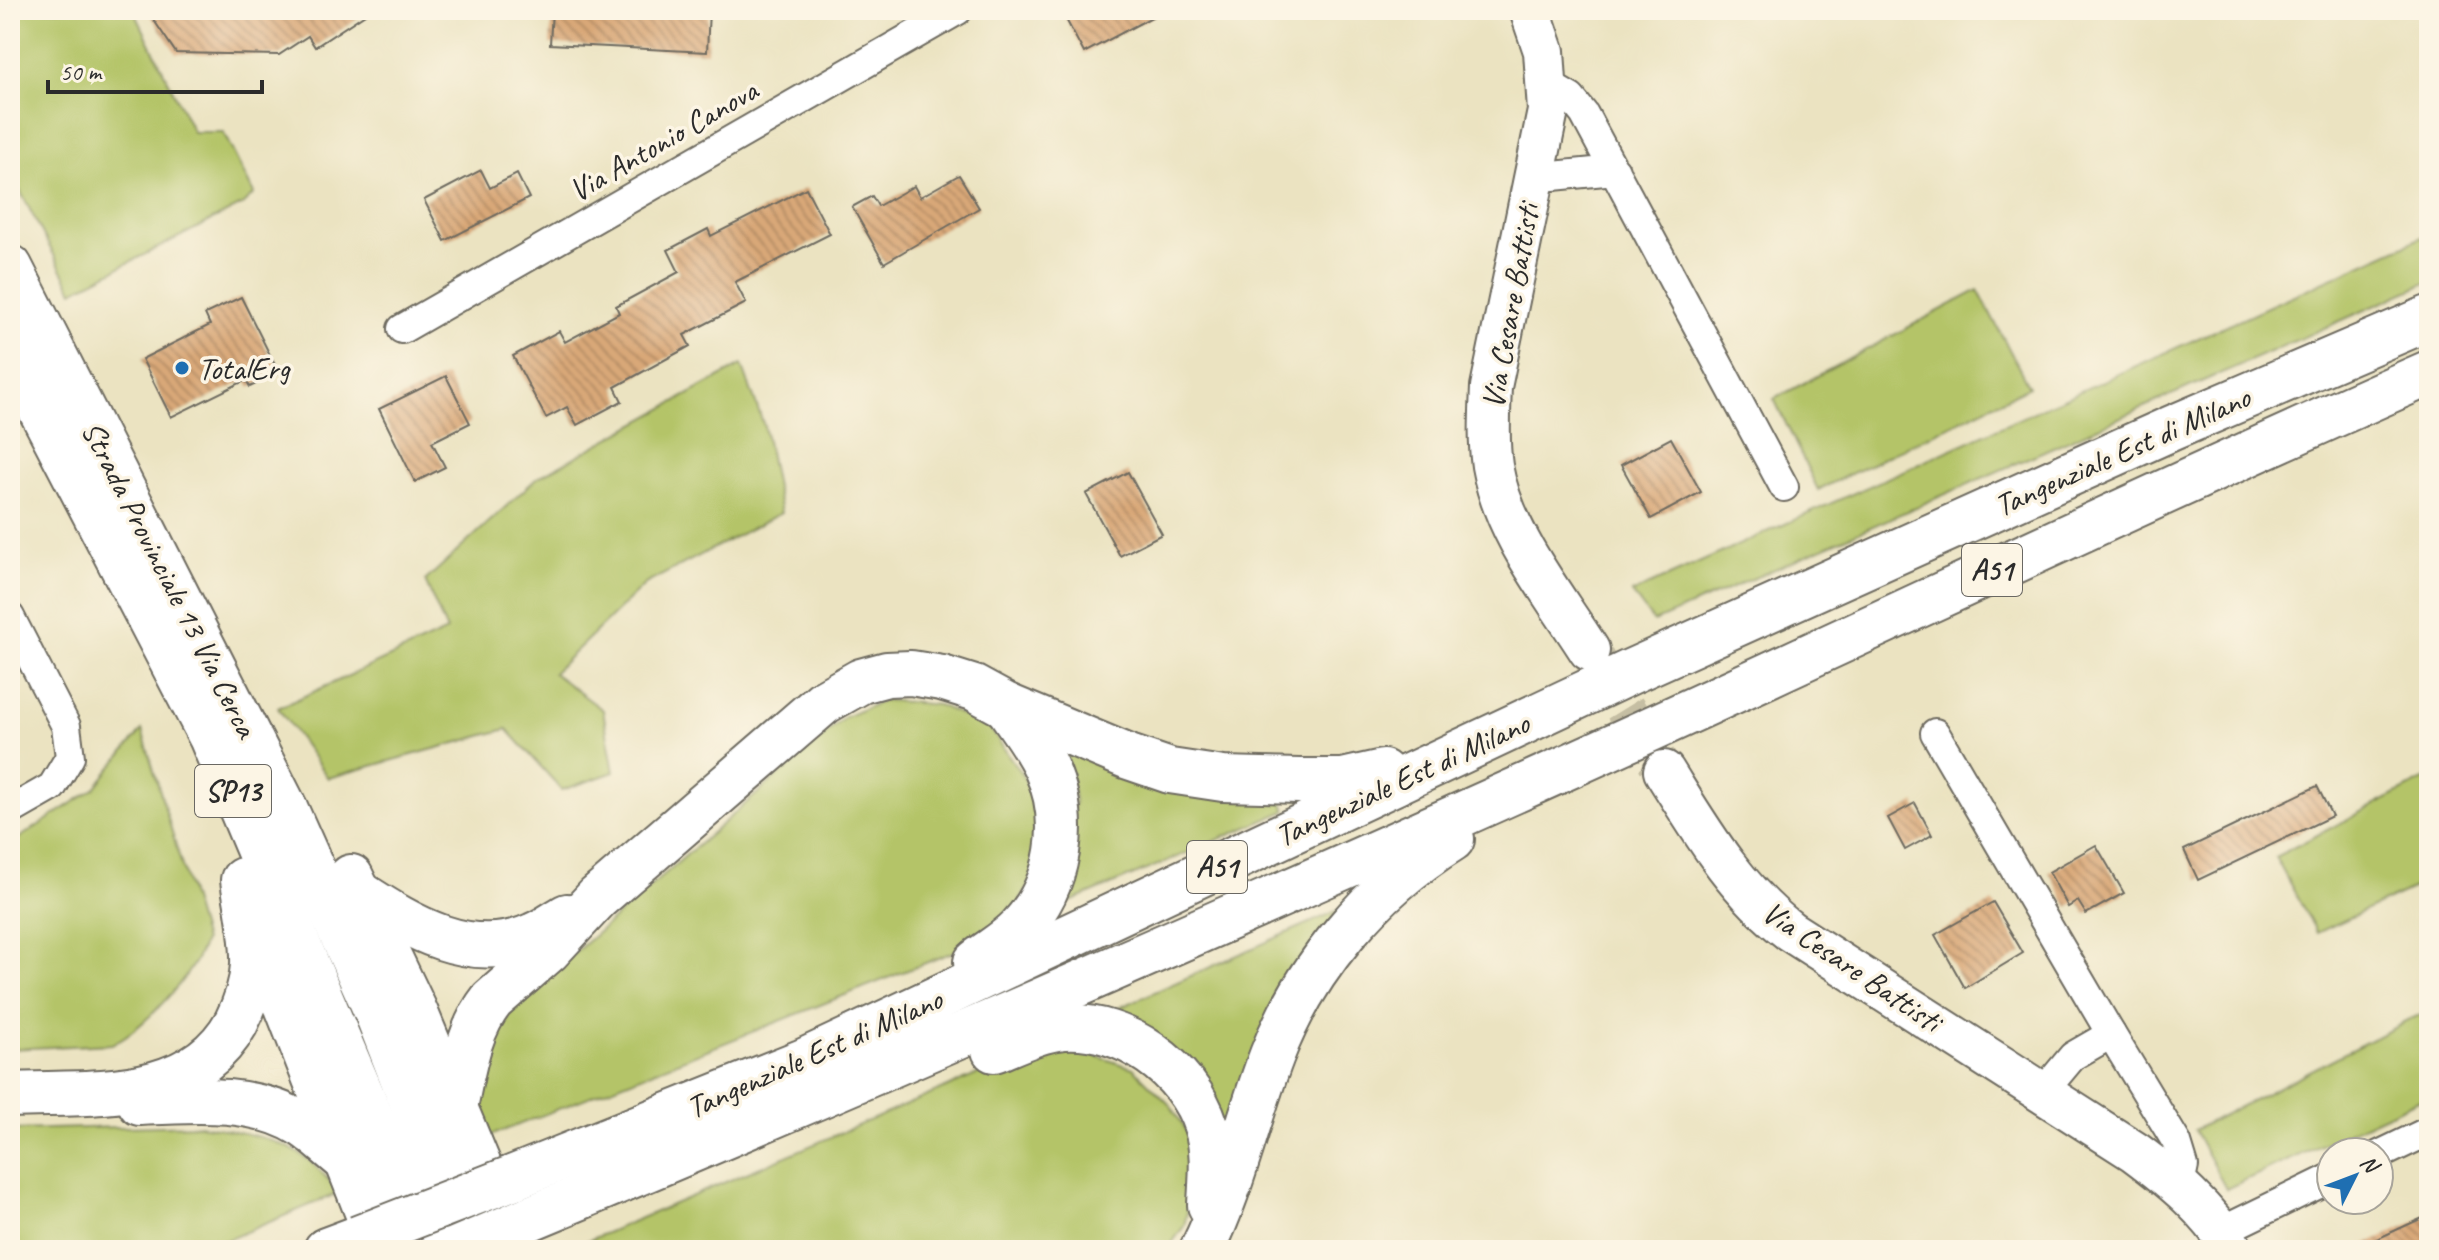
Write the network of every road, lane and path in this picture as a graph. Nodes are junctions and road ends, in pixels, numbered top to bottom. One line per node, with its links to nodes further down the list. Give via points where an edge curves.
1 (958, 10): 8 (street, Via Antonio Canova)
2 (1530, 10): 3 (street, Via Cesare Battisti, via 1544,51)
3 (1547, 84): 4 (street, via 1571,98 1584,114); 5 (street, Via Cesare Battisti, via 1548,111)
4 (1615, 170): 5 (street, Via Cesare Battisti); 11 (street)
5 (1532, 178): 15 (street, Via Cesare Battisti, via 1491,387 1492,466 1519,539)
6 (10, 267): 14 (main road, Strada Provinciale 13 Via Cerca / SP13)
7 (2429, 318): 16 (main road, Tangenziale Est di Milano / A51)
8 (402, 329)
9 (10, 351): 12 (main road, Strada Provinciale 13 Via Cerca / SP13)
10 (2429, 373): 20 (main road, Tangenziale Est di Milano / A51)
11 (1784, 487)
12 (118, 560): 22 (main road, via 195,746); 41 (main road, Strada Provinciale 13 Via Cerca / SP13, via 211,737)
13 (10, 617): 21 (street, via 66,726 70,757 52,787)
14 (190, 617): 23 (main road, via 299,785); 43 (main road, Strada Provinciale 13 Via Cerca / SP13, via 279,796 376,1011)
15 (1589, 650)
16 (1630, 672): 17 (main road, via 1399,769 1343,781 1223,779 1170,771); 26 (main road, Tangenziale Est di Milano / A51)
17 (1007, 706): 24 (main road, via 974,688 927,675 887,674 861,681 824,702); 26 (main road, via 1045,767 1058,806 1060,831 1049,885 1018,930 966,969 898,1002)
18 (1935, 733): 25 (street)
19 (1664, 771): 28 (street, Via Cesare Battisti, via 1718,857 1766,912)
20 (1556, 772): 27 (main road, Tangenziale Est di Milano / A51); 39 (main road, via 1410,867 1321,963 1273,1052 1233,1178)
21 (10, 811)
22 (243, 880): 29 (main road, via 253,952 251,979 243,1008 216,1050 188,1073 152,1086); 34 (main road)
23 (359, 893): 24 (main road, via 424,932 470,945 524,939); 30 (main road)
24 (597, 898): 30 (main road, via 485,1009 470,1043)
25 (2111, 1034): 28 (street, via 2073,1056); 35 (street, via 2177,1143 2184,1166)
26 (804, 1061): 40 (main road, Tangenziale Est di Milano / A51, bridge)
27 (856, 1083): 37 (main road, Tangenziale Est di Milano / A51); 39 (main road, via 907,1083 1061,1027 1086,1027 1128,1041 1174,1074 1207,1127 1213,1163)
28 (2043, 1092): 35 (street, Via Cesare Battisti)
29 (10, 1095)
30 (455, 1107): 37 (main road)
31 (10, 1110): 34 (main road, via 190,1100 235,1103 304,1125)
32 (2429, 1131): 33 (street)
33 (2395, 1147)
34 (346, 1160): 40 (main road)
35 (2180, 1185): 38 (street, Via Cesare Battisti)
36 (2315, 1188): 38 (street)
37 (521, 1235): 42 (main road, Tangenziale Est di Milano / A51, bridge)
38 (2227, 1241)
39 (1204, 1245)
40 (355, 1246)
41 (424, 1250)
42 (455, 1250)
43 (470, 1250)

